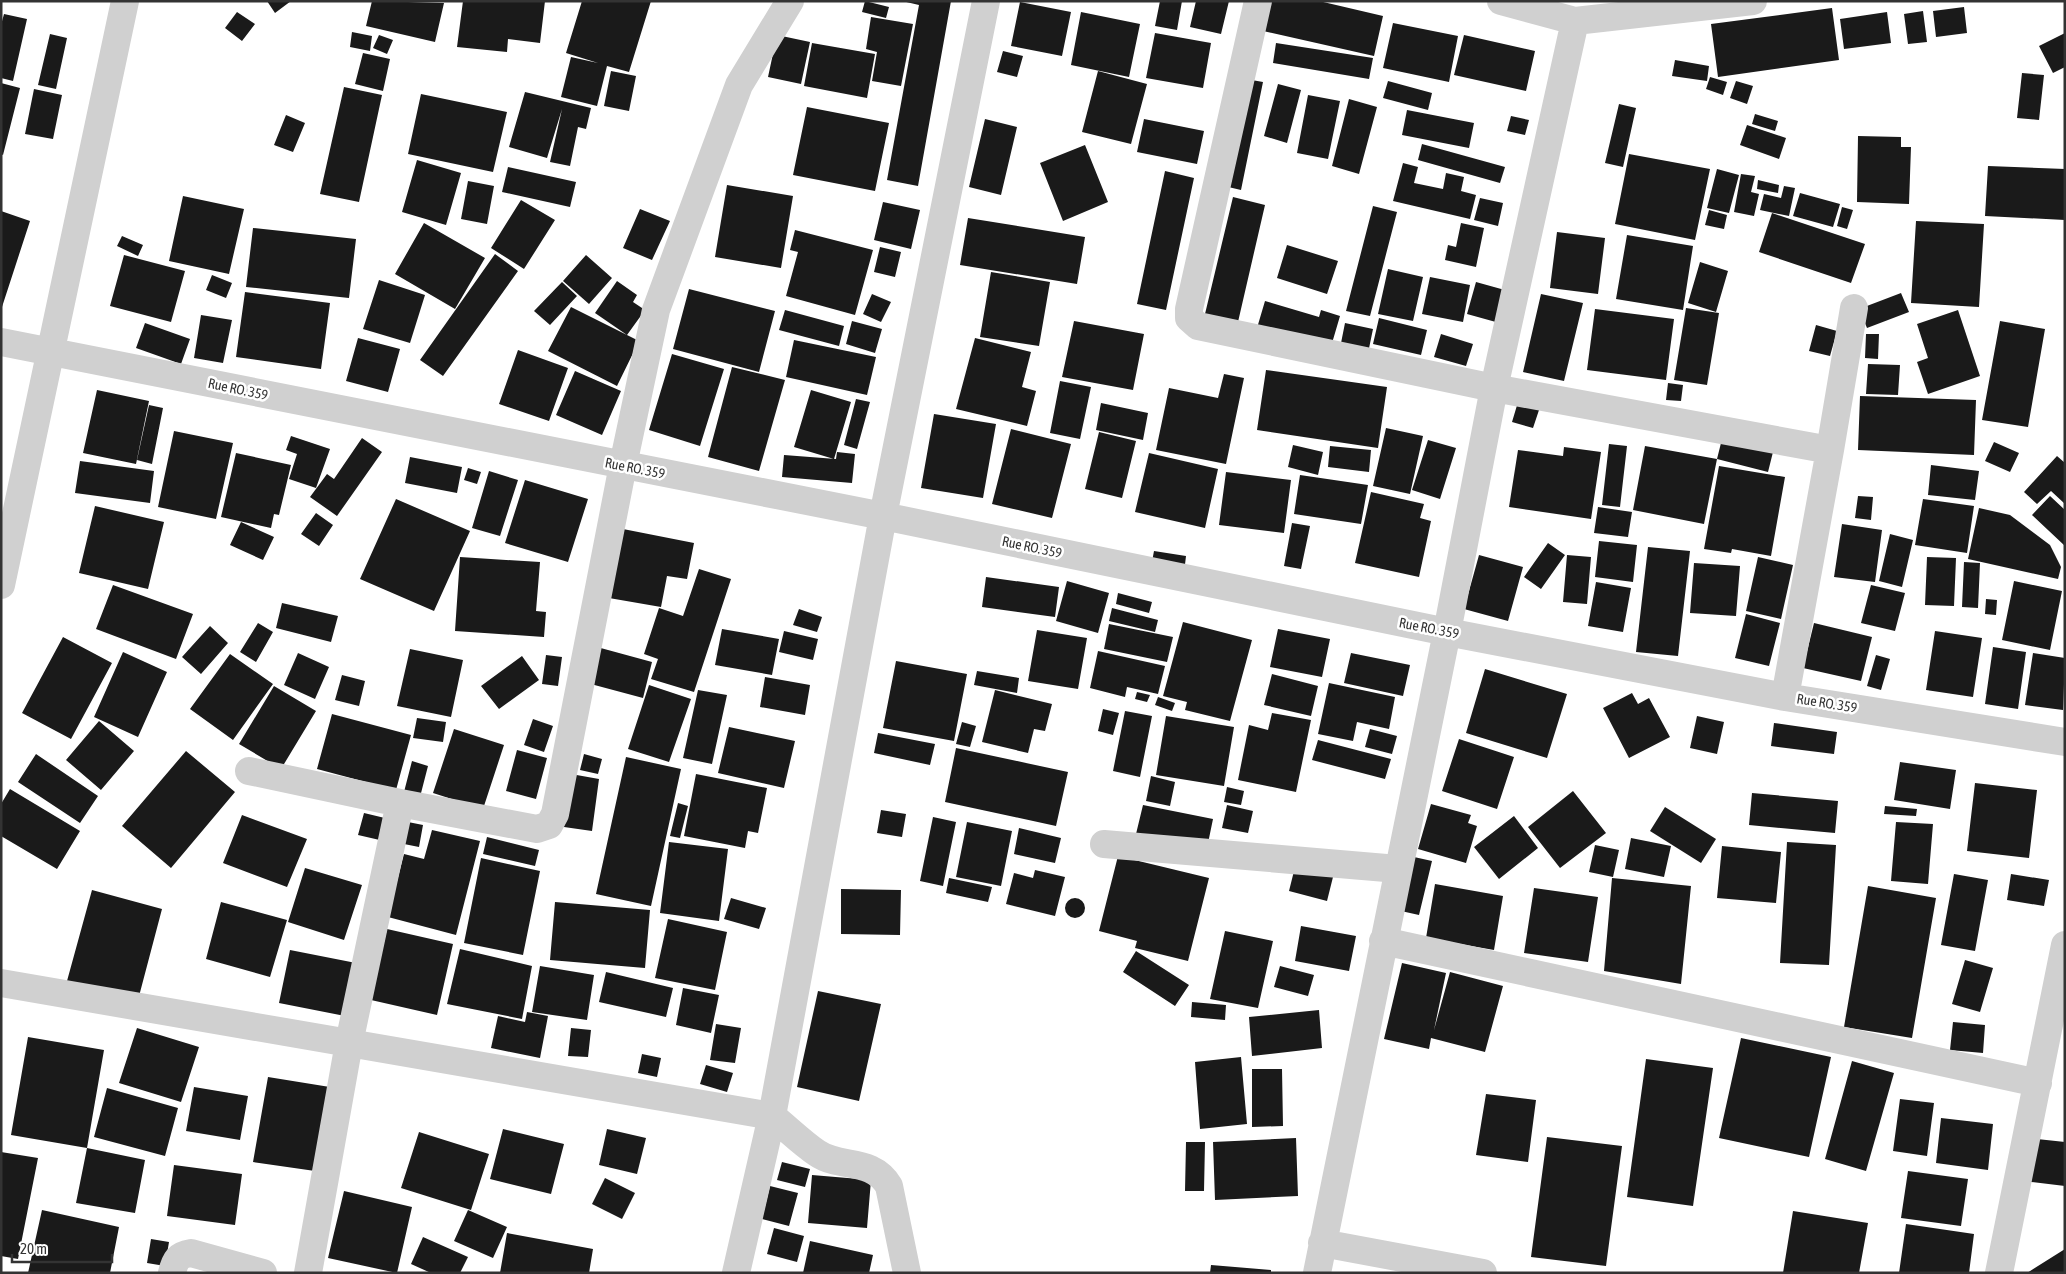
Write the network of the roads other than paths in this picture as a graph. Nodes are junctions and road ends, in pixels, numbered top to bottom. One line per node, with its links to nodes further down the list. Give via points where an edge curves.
1 (125, 1): 10 (street)
2 (790, 1): 13 (street, via 739,85 656,310)
3 (986, 1): 14 (street)
4 (1258, 1): 11 (street, via 1189,318 1198,326)
5 (1501, 1): 7 (street)
6 (1753, 1): 7 (street)
7 (1575, 21): 11 (street)
8 (1854, 308): 12 (street)
9 (1, 342): 10 (street, Rue RO. 359)
10 (50, 350): 13 (street, Rue RO. 359); 15 (street)
11 (1494, 388): 12 (street); 16 (street)
12 (1830, 450): 17 (street)
13 (623, 466): 14 (street, Rue RO. 359); 20 (street, via 556,814 549,825 537,829)
14 (883, 516): 16 (street, Rue RO. 359); 28 (street)
15 (1, 585)
16 (1447, 632): 17 (street, Rue RO. 359); 22 (street)
17 (1785, 697): 18 (street, Rue RO. 359)
18 (2065, 742)
19 (249, 771): 20 (street)
20 (400, 803): 26 (street)
21 (1104, 844): 22 (street)
22 (1398, 870): 23 (street)
23 (1383, 941): 27 (street); 29 (street)
24 (2065, 945): 27 (street)
25 (1, 983): 26 (street)
26 (349, 1043): 28 (street); 32 (street)
27 (2038, 1083): 37 (street)
28 (772, 1116): 33 (street); 34 (street, via 819,1154 876,1171 884,1179 889,1186)
29 (1322, 1243): 35 (street); 36 (street)
30 (172, 1273): 31 (street, via 175,1261 182,1254 191,1253)
31 (263, 1273)
32 (308, 1273)
33 (736, 1273)
34 (907, 1273)
35 (1316, 1273)
36 (1483, 1273)
37 (1999, 1273)

